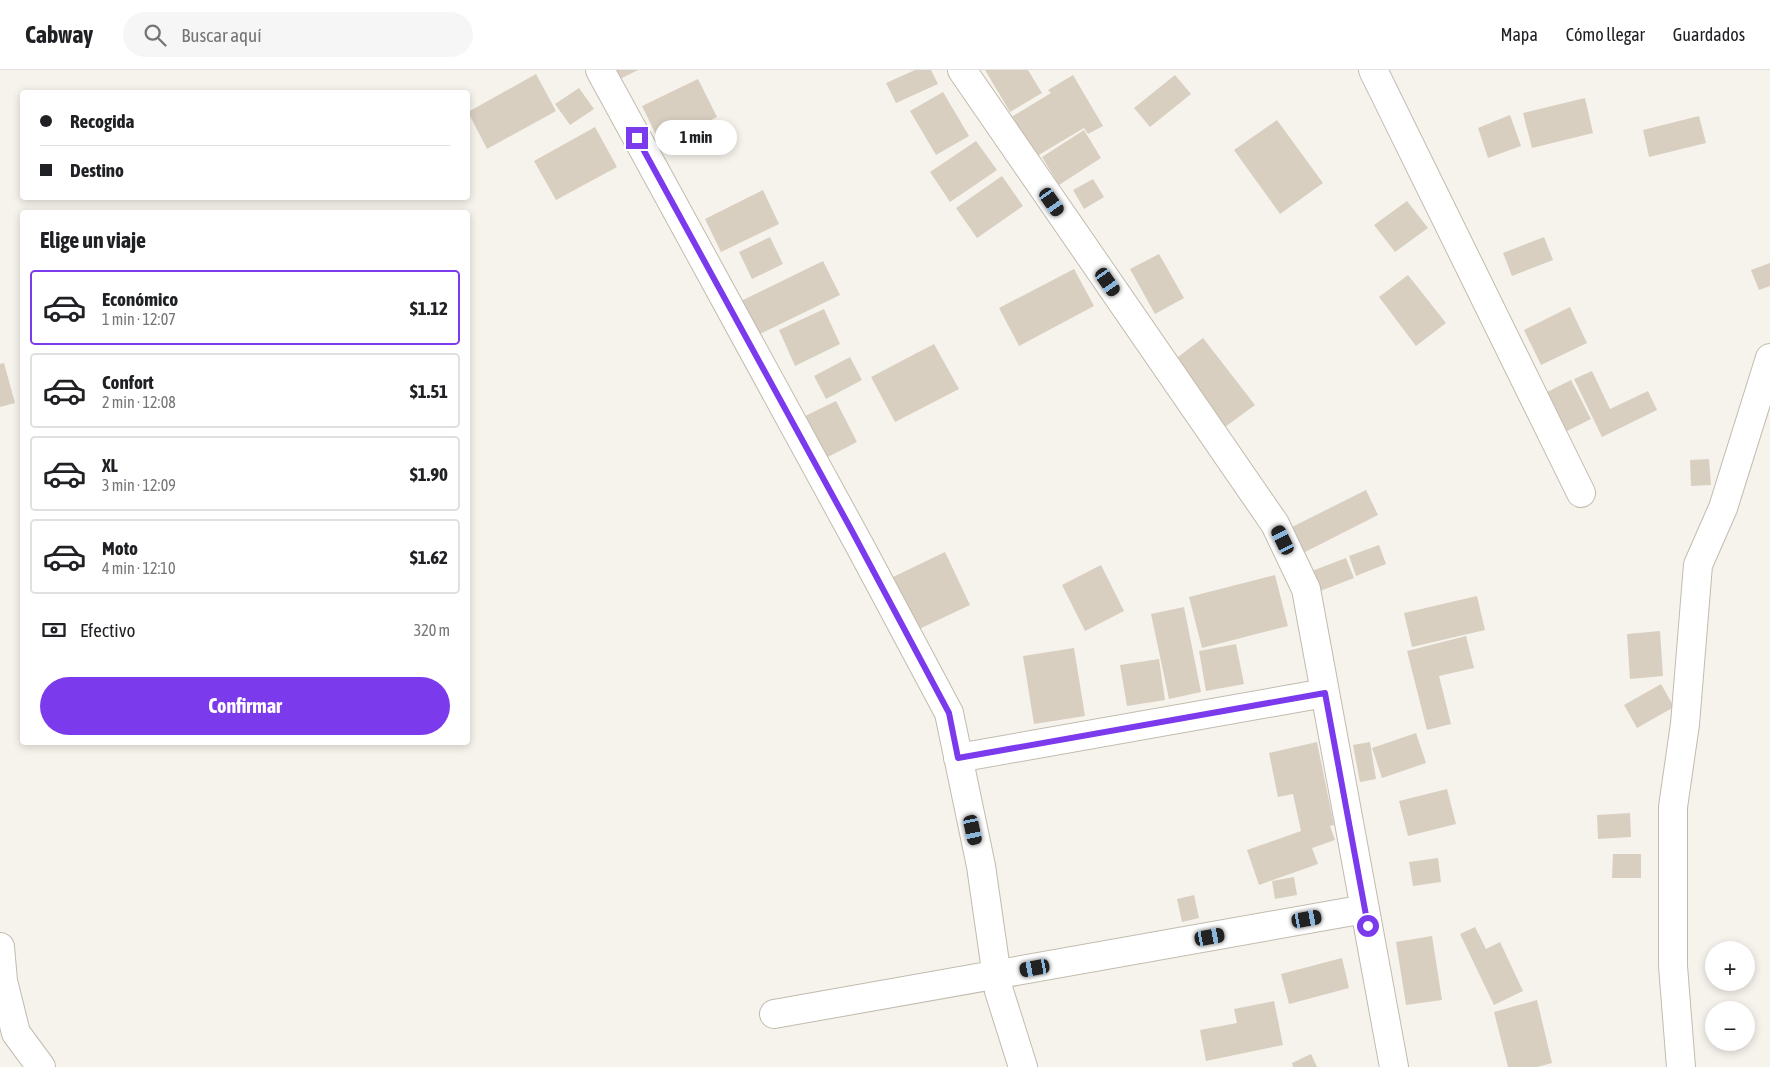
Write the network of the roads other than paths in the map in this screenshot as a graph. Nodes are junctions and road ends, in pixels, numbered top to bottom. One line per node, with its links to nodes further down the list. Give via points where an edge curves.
1 (600, 70): 7 (street, via 949,713)
2 (962, 70): 6 (street, via 1275,524 1306,589)
3 (1373, 70): 5 (street)
4 (1770, 358): 12 (street, via 1723,508 1698,565 1685,724 1673,807)
5 (1581, 493)
6 (1325, 693): 7 (street); 8 (street)
7 (958, 758): 10 (street, via 981,866)
8 (1365, 909): 10 (street); 15 (street)
9 (0, 947): 13 (street, via 3,980 16,1033)
10 (996, 975): 11 (street); 14 (street)
11 (774, 1014)
12 (1674, 1066)
13 (42, 1067)
14 (1023, 1067)
15 (1394, 1067)

